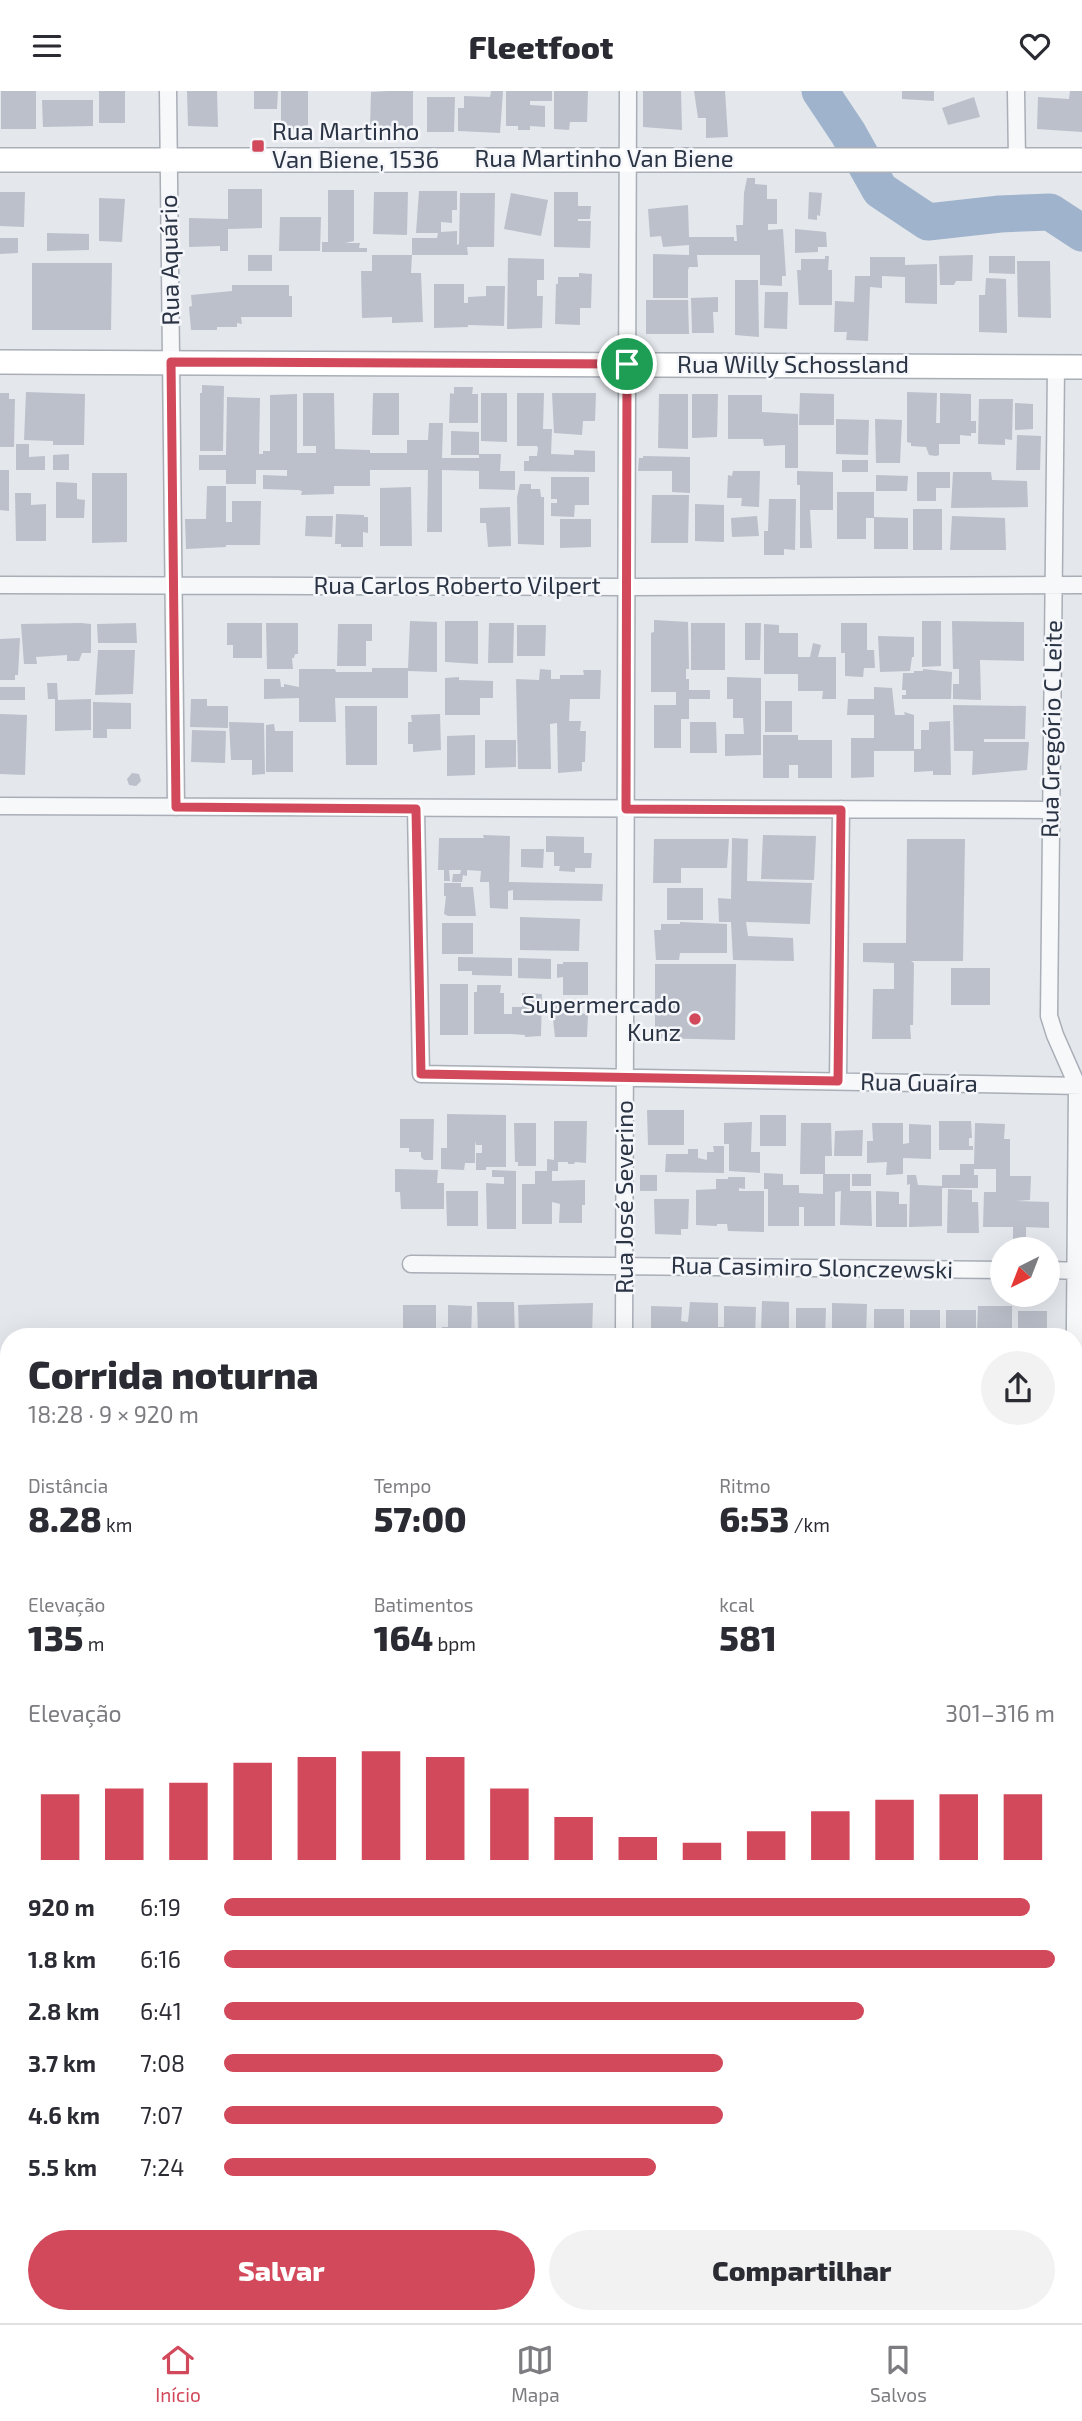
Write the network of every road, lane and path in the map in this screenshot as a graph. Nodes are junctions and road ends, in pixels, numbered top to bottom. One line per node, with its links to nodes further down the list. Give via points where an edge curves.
1 (168, 91): 8 (street, Rua Aquário)
2 (628, 91): 4 (street, Rua José Severino)
3 (1016, 91): 6 (street)
4 (627, 159): 6 (street, Rua Martinho Van Biene); 8 (street, Rua Martinho Van Biene); 11 (street, Rua José Severino)
5 (0, 160): 8 (street, Rua Martinho Van Biene)
6 (1017, 160): 7 (street, Rua Martinho Van Biene)
7 (1082, 160)
8 (169, 161): 10 (street, Rua Aquário)
9 (0, 362): 10 (street, Rua Willy Schossland)
10 (171, 362): 11 (street, Rua Willy Schossland); 13 (street, Rua Aquário)
11 (627, 364): 12 (street, Rua Willy Schossland); 16 (street, Rua José Severino)
12 (1071, 367): 15 (street, Rua Gregório C Leite)
13 (173, 584): 14 (street, Rua Carlos Roberto Vilpert); 16 (street, Rua Carlos Roberto Vilpert); 18 (street, Rua Aquário)
14 (0, 585)
15 (1068, 585): 16 (street, Rua Carlos Roberto Vilpert); 22 (street, Rua Gregório C Leite)
16 (626, 587): 20 (street, Rua José Severino)
17 (0, 806): 18 (street)
18 (176, 807): 19 (street)
19 (416, 809): 20 (street); 23 (street, Rua Guaíra, via 421,1074)
20 (626, 809): 21 (street); 23 (street, Rua José Severino)
21 (841, 810): 22 (street); 24 (street)
22 (1051, 810): 25 (street, Rua Gregório C Leite, via 1049,1016)
23 (625, 1077): 24 (street, Rua Guaíra); 27 (street, Rua José Severino)
24 (838, 1081): 25 (street, Rua Guaíra)
25 (1080, 1084): 30 (street, Rua Gregório C Leite)
26 (411, 1264): 27 (street, Rua Casimiro Slonczewski)
27 (625, 1266): 28 (street, Rua Casimiro Slonczewski); 31 (street, Rua José Severino)
28 (990, 1270)
29 (1060, 1271): 30 (street)
30 (1079, 1271): 32 (street, Rua Gregório C Leite)
31 (624, 1328)
32 (1077, 1328)

